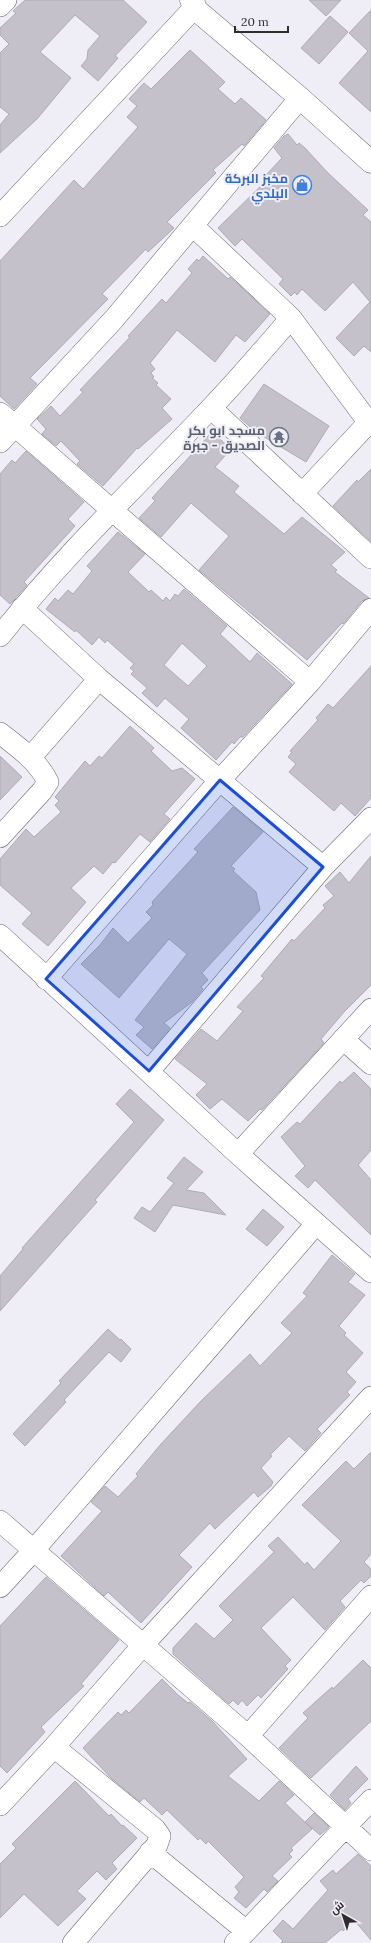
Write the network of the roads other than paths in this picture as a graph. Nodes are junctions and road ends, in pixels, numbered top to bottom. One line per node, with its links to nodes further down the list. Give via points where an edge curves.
1 (6, 0): 3 (street)
2 (194, 3): 4 (street); 6 (street)
3 (0, 6)
4 (300, 98): 5 (street); 7 (street)
5 (370, 159)
6 (0, 216)
7 (193, 226): 8 (street); 10 (street, via 114,319)
8 (291, 318): 9 (street); 11 (street)
9 (211, 408): 13 (street); 14 (street)
10 (8, 419): 12 (street); 14 (street)
11 (370, 421): 13 (street)
12 (0, 442)
13 (302, 494): 15 (street)
14 (111, 510): 16 (street); 20 (street)
15 (371, 558)
16 (22, 608): 18 (street); 19 (street)
17 (371, 609): 20 (street)
18 (0, 636)
19 (100, 679): 22 (street); 23 (street)
20 (310, 682): 23 (street)
21 (0, 733): 22 (street)
22 (30, 758): 25 (street, via 43,771 48,782)
23 (220, 780): 26 (street); 28 (street)
24 (371, 818): 26 (street)
25 (0, 837)
26 (323, 867): 32 (street)
27 (0, 935): 28 (street)
28 (46, 979): 32 (street)
29 (371, 1009): 30 (street)
30 (343, 1039): 31 (street); 33 (street)
31 (371, 1064)
32 (149, 1071): 33 (street)
33 (238, 1154): 34 (street)
34 (316, 1224): 35 (street); 38 (street)
35 (371, 1272)
36 (371, 1397): 41 (street)
37 (0, 1521): 38 (street)
38 (33, 1551): 39 (street); 41 (street)
39 (0, 1587)
40 (371, 1596): 42 (street)
41 (144, 1645): 42 (street); 43 (street)
42 (248, 1736): 46 (street)
43 (54, 1747): 45 (street); 48 (street, via 155,1829 160,1836)
44 (371, 1800): 46 (street)
45 (0, 1806)
46 (346, 1828): 47 (street); 49 (street)
47 (371, 1850)
48 (150, 1852): 49 (street); 50 (street)
49 (241, 1937)
50 (73, 1943)

